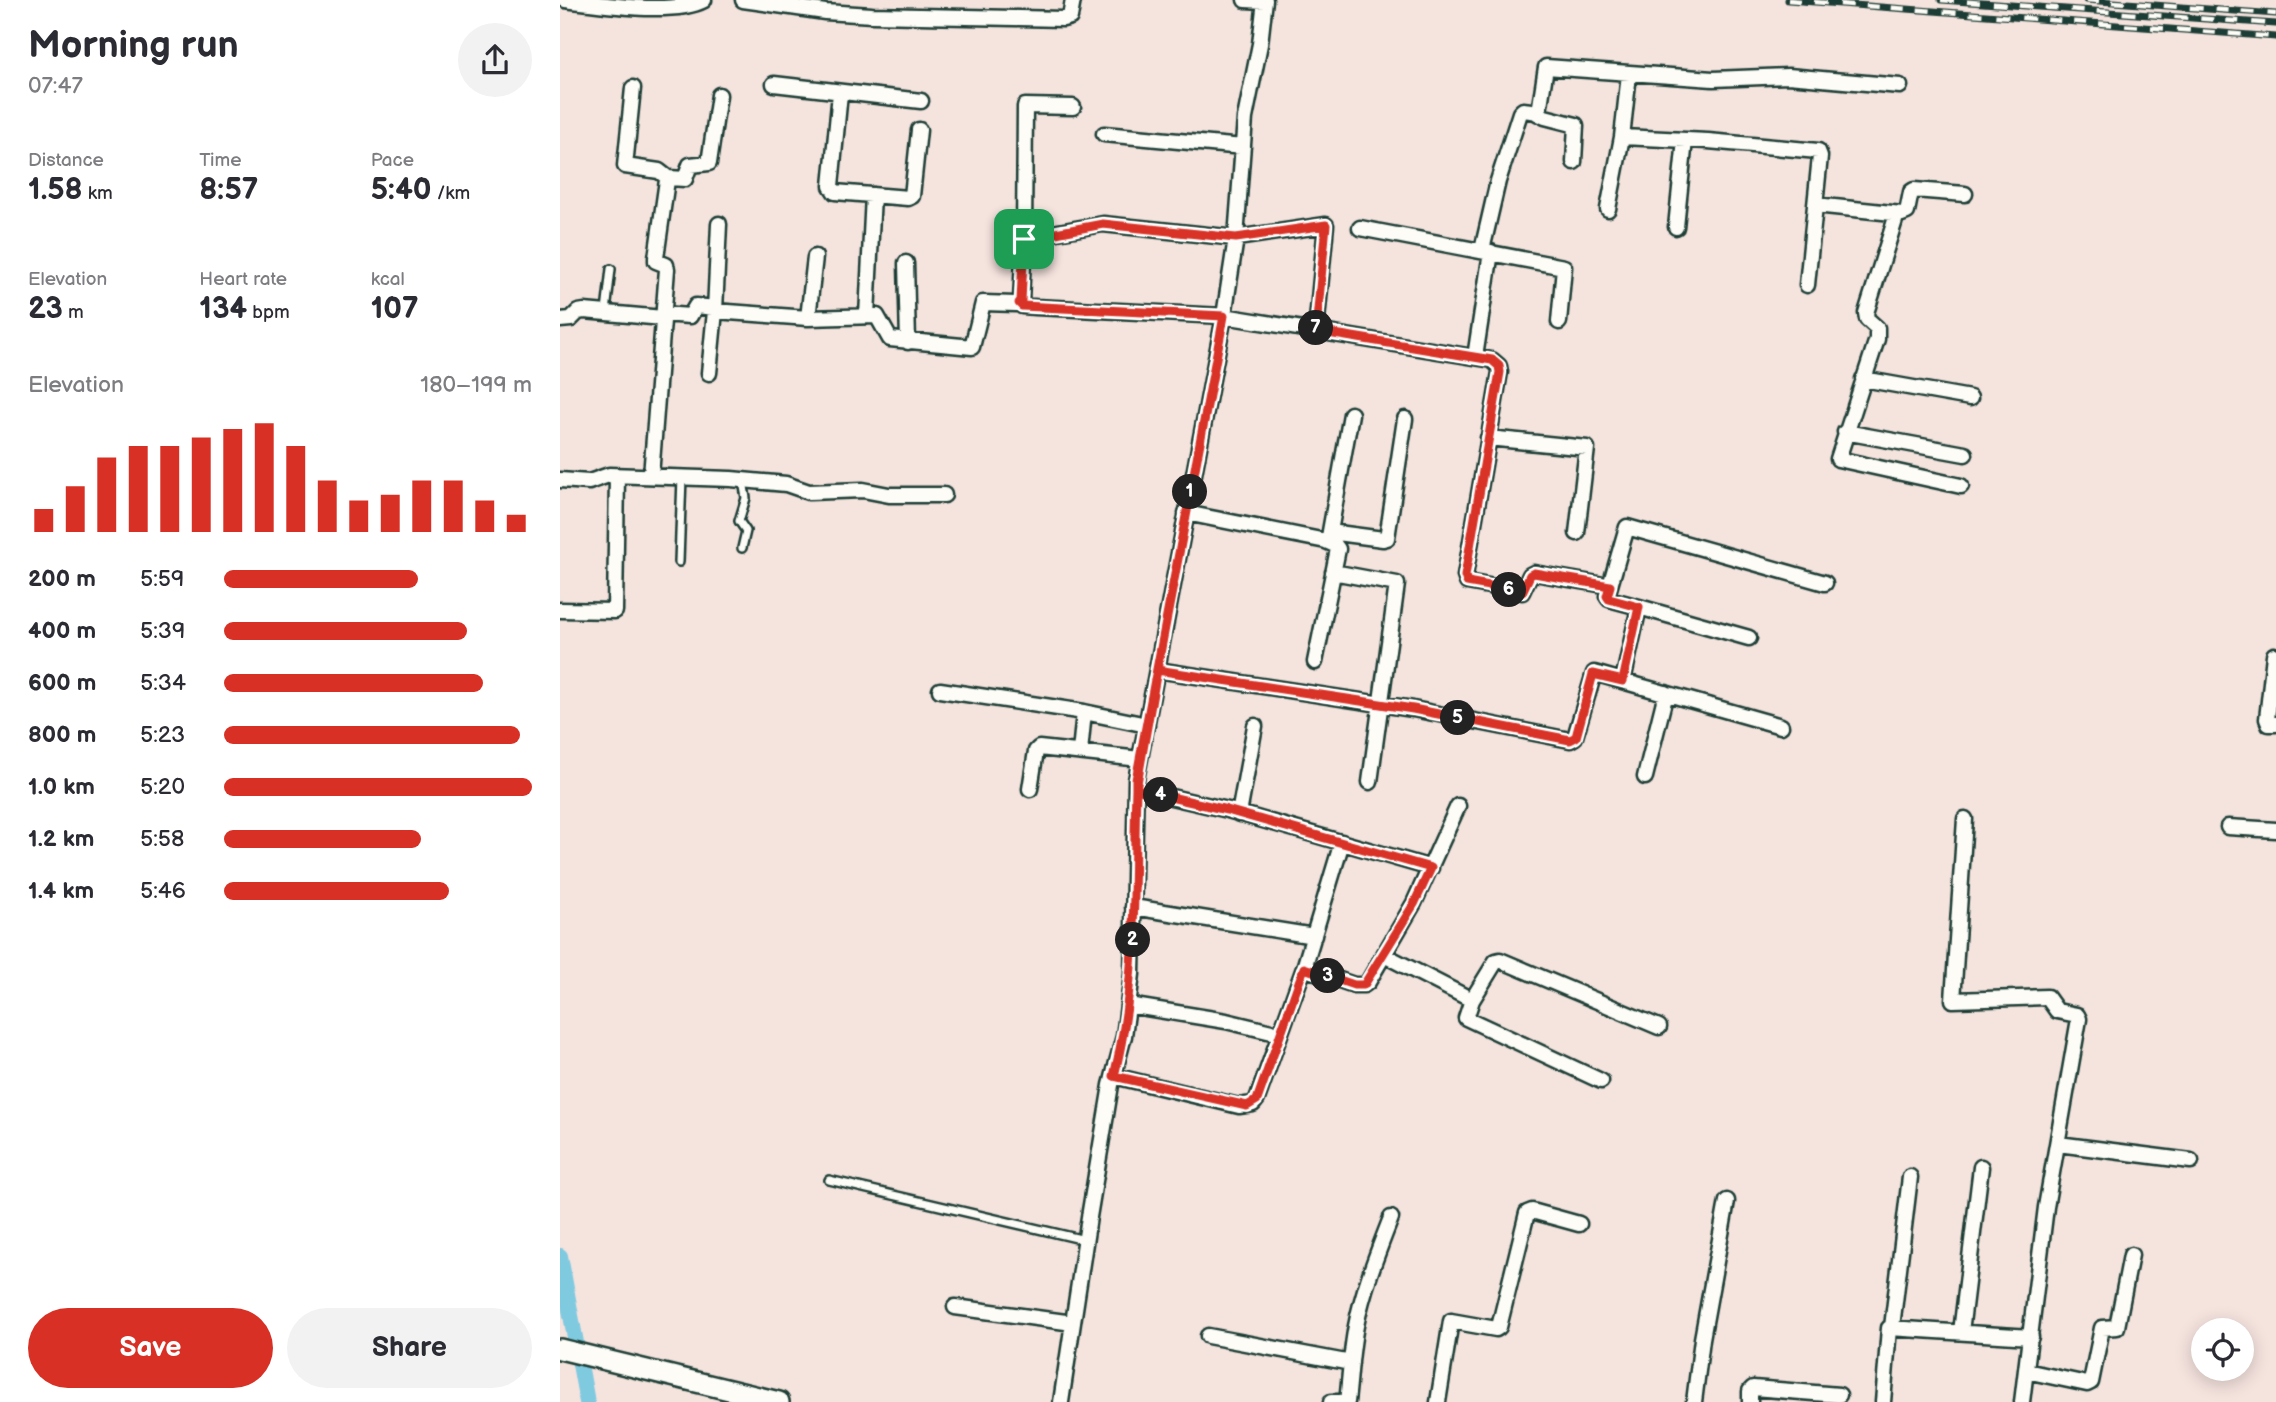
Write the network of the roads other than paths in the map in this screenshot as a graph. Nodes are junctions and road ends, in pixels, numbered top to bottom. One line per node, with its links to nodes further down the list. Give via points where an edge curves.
1 (565, 0): 2 (street, via 653,7 688,6)
2 (704, 0)
3 (743, 0): 4 (street, via 825,12 1066,19)
4 (1073, 0)
5 (1245, 0): 6 (street)
6 (1265, 1): 20 (street)
7 (1629, 74): 9 (street, via 1713,79 1788,76); 15 (street, via 1546,67); 18 (street)
8 (774, 84): 11 (street)
9 (1900, 86)
10 (633, 88): 22 (street, via 625,166 659,171)
11 (840, 93): 13 (street); 24 (street, via 831,189)
12 (719, 95): 22 (street, via 709,163 690,165 685,179)
13 (921, 101)
14 (1073, 107): 32 (street, via 1025,107)
15 (1537, 113): 21 (street, via 1576,125); 33 (street, via 1520,113 1498,181)
16 (919, 130): 24 (street, via 912,196)
17 (1104, 134): 20 (street)
18 (1622, 137): 19 (street); 26 (street)
19 (1685, 140): 25 (street, via 1818,151); 29 (street)
20 (1242, 147): 31 (street)
21 (1574, 162)
22 (668, 178): 41 (street, via 656,258 667,269)
23 (1965, 194): 27 (street, via 1914,190 1907,212)
24 (873, 195): 42 (street)
25 (1815, 205): 27 (street); 37 (street)
26 (1608, 209)
27 (1897, 214): 51 (street, via 1866,313 1878,332)
28 (719, 224): 39 (street)
29 (1676, 227)
30 (1360, 228): 33 (street)
31 (1236, 238): 32 (street, via 1111,224); 43 (street); 47 (street, via 1326,225)
32 (1024, 239): 38 (street)
33 (1486, 251): 46 (street, via 1564,267); 49 (street)
34 (815, 257): 44 (street)
35 (906, 264): 48 (street)
36 (611, 269): 40 (lane)
37 (1807, 285)
38 (1019, 303): 43 (street); 48 (street, via 983,303 970,348)
39 (715, 309): 41 (street, via 696,306 690,316); 44 (street); 50 (street)
40 (606, 312): 41 (street); 45 (street, via 581,311)
41 (663, 316): 59 (street)
42 (867, 316): 44 (street); 48 (street, via 880,317 890,339)
43 (1224, 316): 47 (street); 65 (street)
44 (808, 318)
45 (560, 320)
46 (1559, 322)
47 (1316, 331): 49 (street)
48 (908, 342)
49 (1475, 357): 56 (street, via 1496,362 1500,372)
50 (709, 373)
51 (1863, 379): 52 (street); 55 (street)
52 (1970, 398)
53 (1351, 414): 67 (street)
54 (1405, 419): 67 (street, via 1387,538)
55 (1845, 432): 57 (street); 63 (street, via 1839,461)
56 (1488, 438): 66 (street, via 1587,448); 72 (street, via 1467,582 1522,592 1534,573)
57 (1965, 454)
58 (617, 476): 59 (street); 61 (street, via 583,482); 74 (street, via 615,611)
59 (651, 476): 60 (street)
60 (682, 477): 62 (street); 69 (lane)
61 (560, 480)
62 (743, 480): 64 (street, via 786,484 809,492); 68 (lane, via 746,498 739,521 746,531)
63 (1961, 486)
64 (944, 495)
65 (1186, 513): 67 (street); 78 (street)
66 (1577, 533)
67 (1328, 537): 70 (street, via 1338,547)
68 (742, 548)
69 (679, 562)
70 (1333, 572): 77 (street); 82 (street, via 1397,584)
71 (1825, 583): 72 (street, via 1629,527)
72 (1610, 586): 73 (street, via 1609,599)
73 (1639, 607): 75 (street); 79 (street)
74 (560, 610)
75 (1749, 638)
76 (2274, 655): 84 (street, via 2267,719)
77 (1315, 662)
78 (1157, 670): 82 (street); 85 (street)
79 (1623, 681): 81 (street); 82 (street, via 1593,674 1576,737 1570,740)
80 (940, 690): 83 (street)
81 (1666, 694): 87 (street); 90 (street)
82 (1382, 705): 91 (street)
83 (1084, 712): 85 (street); 88 (street)
84 (2276, 724)
85 (1147, 725): 89 (street)
86 (1255, 726): 95 (street)
87 (1781, 726)
88 (1080, 752): 89 (street); 92 (street, via 1037,749)
89 (1140, 759): 93 (street)
90 (1644, 777)
91 (1370, 782)
92 (1030, 789)
93 (1136, 789): 95 (street); 101 (street)
94 (1458, 806): 100 (street)
95 (1239, 814): 99 (street)
96 (1965, 820): 111 (street, via 1952,998 1954,1002 2047,997 2057,1011 2079,1016)
97 (2228, 827): 98 (street)
98 (2276, 830)
99 (1342, 842): 100 (street); 102 (street)
100 (1431, 868): 103 (street)
101 (1133, 907): 102 (street); 106 (street)
102 (1314, 936): 104 (street)
103 (1384, 956): 104 (street, via 1368,982 1359,986); 105 (street)
104 (1304, 968): 108 (street)
105 (1472, 1000): 107 (street, via 1500,960); 110 (street, via 1466,1018)
106 (1128, 1005): 108 (street); 109 (street)
107 (1660, 1027)
108 (1280, 1034): 109 (street, via 1257,1100 1247,1106)
109 (1114, 1076): 119 (street)
110 (1601, 1081)
111 (2058, 1144): 112 (street); 126 (street)
112 (2192, 1161)
113 (1981, 1167): 124 (street)
114 (1910, 1177): 123 (street)
115 (828, 1180): 119 (lane)
116 (1727, 1201): 136 (street)
117 (1391, 1218): 128 (street, via 1361,1302)
118 (1579, 1224): 135 (street, via 1527,1213 1499,1327 1451,1321)
119 (1085, 1240): 122 (street)
120 (2131, 1255): 129 (street, via 2117,1327 2102,1328 2091,1382)
121 (955, 1307): 122 (street)
122 (1073, 1323): 132 (street)
123 (1892, 1326): 124 (street); 138 (street, via 1887,1331)
124 (1961, 1332): 126 (street)
125 (1208, 1336): 128 (street)
126 (2031, 1336): 129 (street)
127 (560, 1349): 131 (street)
128 (1351, 1363): 134 (street)
129 (2026, 1371): 139 (street)
130 (1839, 1395): 137 (street, via 1753,1388)
131 (779, 1402)
132 (1061, 1402)
133 (1331, 1402): 134 (street)
134 (1345, 1402)
135 (1438, 1402)
136 (1694, 1402)
137 (1750, 1402)
138 (1883, 1402)
139 (2022, 1402)

